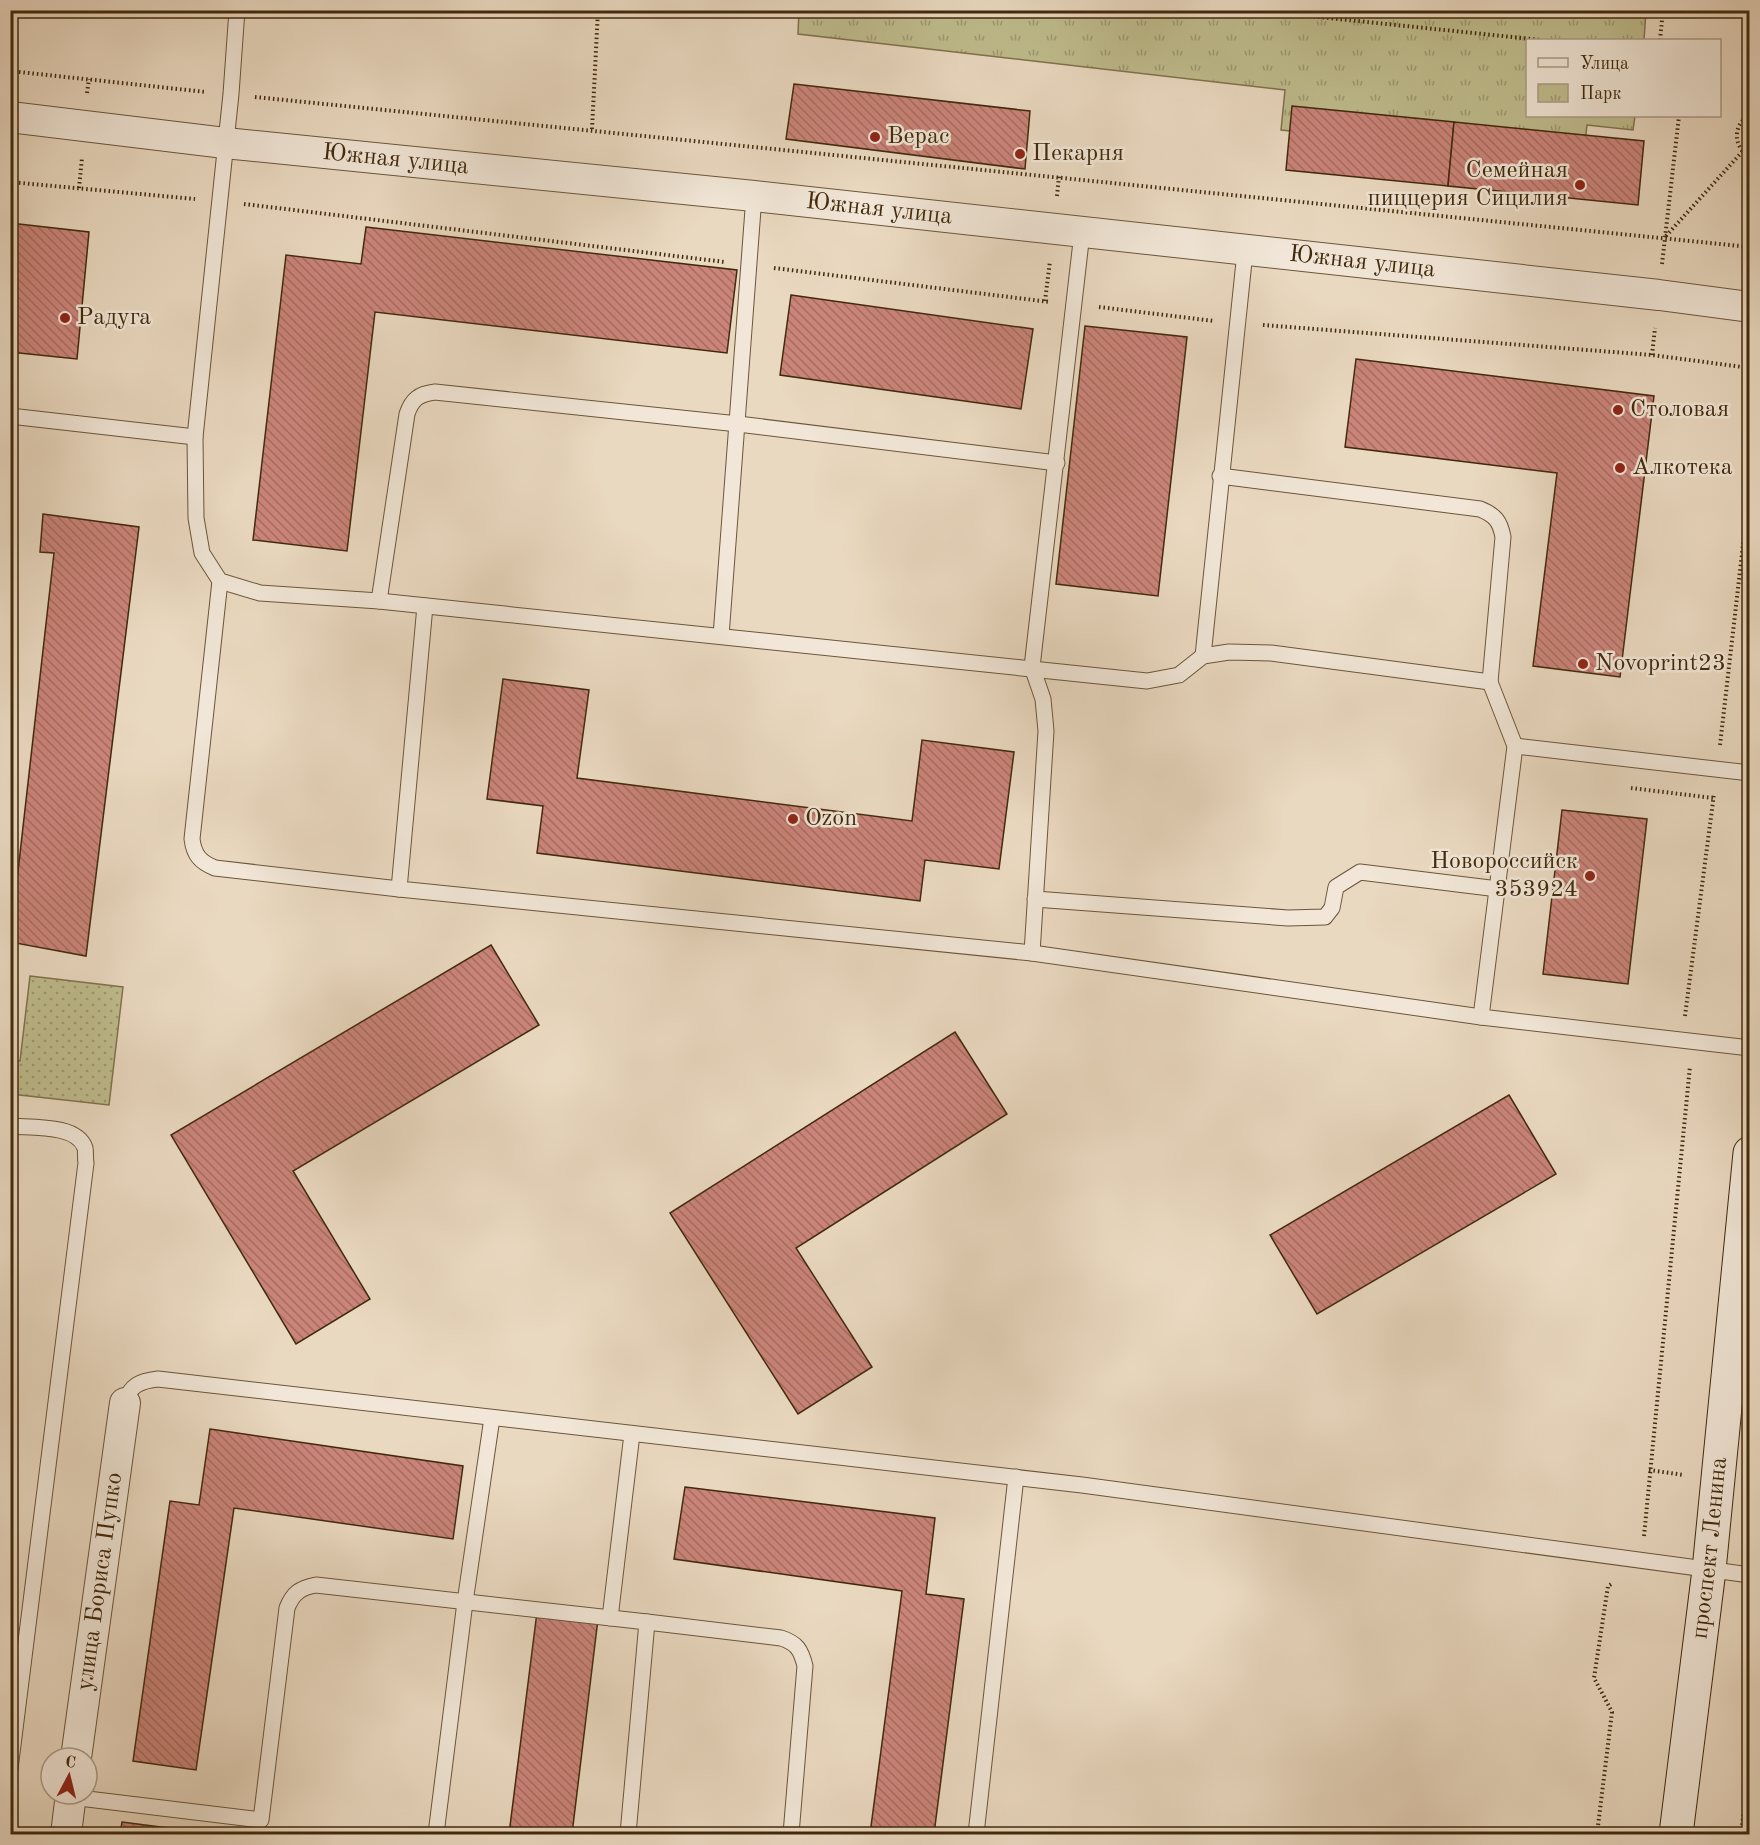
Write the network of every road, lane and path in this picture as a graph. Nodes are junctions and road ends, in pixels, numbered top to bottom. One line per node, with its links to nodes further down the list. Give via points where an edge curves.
1 (237, 10): 8 (lane)
2 (598, 10): 12 (path)
3 (1251, 10): 5 (path)
4 (1663, 10): 6 (path)
5 (1531, 39)
6 (1660, 39)
7 (10, 71): 8 (path)
8 (231, 94): 12 (path); 13 (lane)
9 (1749, 115): 14 (path, via 1736,131)
10 (10, 117): 13 (street, Южная улица)
11 (1679, 117): 20 (path)
12 (592, 129): 20 (path)
13 (225, 143): 17 (street, Южная улица); 18 (lane)
14 (1742, 152): 15 (path); 20 (path)
15 (1749, 157)
16 (10, 182): 18 (path)
17 (754, 196): 19 (street, Южная улица); 23 (lane)
18 (219, 201): 23 (path); 30 (lane)
19 (1082, 233): 22 (street, Южная улица); 24 (lane)
20 (1665, 237): 21 (path)
21 (1749, 247)
22 (1245, 252): 25 (street, Южная улица); 26 (lane)
23 (750, 265): 24 (path); 29 (lane)
24 (1074, 304): 26 (path); 31 (lane)
25 (1749, 307)
26 (1238, 324): 27 (path, via 1652,355); 32 (lane)
27 (1749, 368)
28 (10, 416): 30 (lane)
29 (738, 424): 31 (lane); 35 (lane, via 435,392 422,394 411,402 406,414); 37 (lane)
30 (195, 437): 34 (lane, via 196,518 202,553)
31 (1057, 463): 39 (lane)
32 (1220, 476): 38 (lane); 40 (lane, via 1480,509 1492,514 1503,537)
33 (1749, 483): 42 (path)
34 (220, 581): 35 (lane, via 260,593); 45 (lane, via 192,839 194,853 202,863 214,868)
35 (380, 601): 36 (lane)
36 (424, 606): 37 (lane); 45 (lane)
37 (721, 636): 39 (lane)
38 (1203, 656): 39 (lane, via 1179,675 1147,681); 40 (lane, via 1271,653)
39 (1032, 667): 47 (lane, via 1043,699 1046,731)
40 (1490, 682): 41 (lane)
41 (1515, 746): 42 (lane); 46 (lane)
42 (1718, 769): 43 (lane)
43 (1749, 773)
44 (1713, 798): 50 (path)
45 (399, 889): 48 (lane)
46 (1498, 889): 47 (lane, via 1360,872 1336,887 1332,908 1325,918); 49 (lane)
47 (1035, 899): 48 (lane)
48 (1032, 952): 49 (lane)
49 (1481, 1017): 50 (lane)
50 (1687, 1042): 51 (lane); 58 (path)
51 (1749, 1048)
52 (10, 1126): 66 (lane, via 76,1136 85,1148 86,1163)
53 (1749, 1153): 59 (street, проспект Ленина)
54 (126, 1403): 55 (lane, via 129,1391 141,1381 158,1379); 64 (street, улица Бориса Пупко)
55 (492, 1418): 56 (lane); 61 (lane)
56 (632, 1434): 57 (lane); 62 (lane)
57 (1016, 1477): 58 (lane); 74 (lane)
58 (1642, 1562): 59 (lane); 75 (path, via 1608,1586 1594,1678 1612,1712)
59 (1709, 1570): 60 (lane); 76 (street, проспект Ленина)
60 (1749, 1575)
61 (465, 1602): 62 (lane); 69 (lane, via 316,1585 303,1587 292,1595 287,1608); 71 (lane)
62 (610, 1618): 63 (lane)
63 (647, 1622): 72 (lane); 73 (lane, via 781,1638 794,1642 802,1653 805,1666)
64 (78, 1746)
65 (1749, 1761): 77 (path)
66 (10, 1769)
67 (99, 1801): 69 (lane)
68 (70, 1806): 70 (street)
69 (260, 1827)
70 (66, 1834)
71 (436, 1834)
72 (628, 1834)
73 (791, 1834)
74 (976, 1834)
75 (1597, 1834)
76 (1676, 1834)
77 (1741, 1834)

